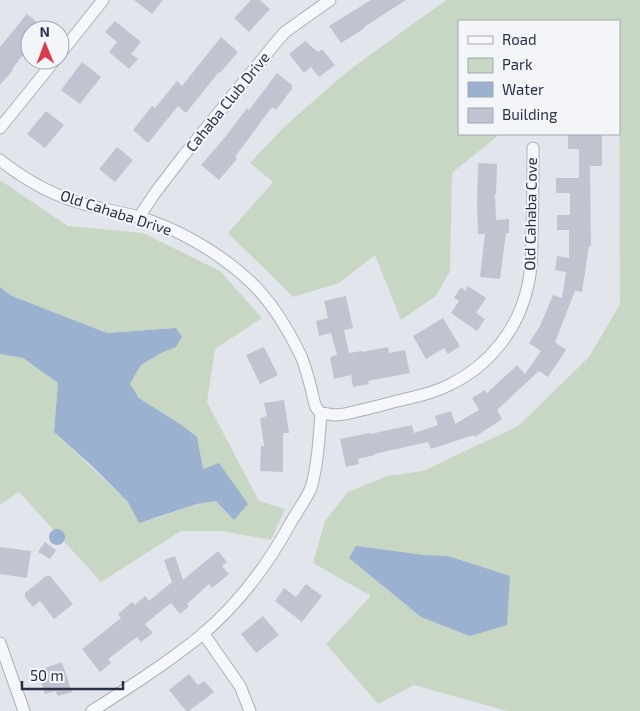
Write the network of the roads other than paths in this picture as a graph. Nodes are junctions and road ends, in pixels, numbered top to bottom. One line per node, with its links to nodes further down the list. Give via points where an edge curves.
1 (104, 0): 3 (street)
2 (330, 0): 8 (street, Cahaba Club Drive, via 277,41 184,155)
3 (70, 42)
4 (47, 70): 5 (street)
5 (0, 128)
6 (532, 148): 9 (street, Old Cahaba Cove, via 529,283 516,319 496,351 472,372 425,395 345,414)
7 (0, 160): 8 (street, Old Cahaba Drive, via 55,194 82,204)
8 (139, 217): 9 (street, Old Cahaba Drive, via 166,226 198,243 244,275 261,292 301,356 316,408)
9 (321, 413): 10 (street, Old Cahaba Drive, via 317,460 310,489 262,568 232,605)
10 (203, 633): 13 (street, Old Cahaba Drive, via 148,675); 14 (street, via 240,686)
11 (0, 643): 12 (street)
12 (24, 711)
13 (92, 711)
14 (250, 711)

